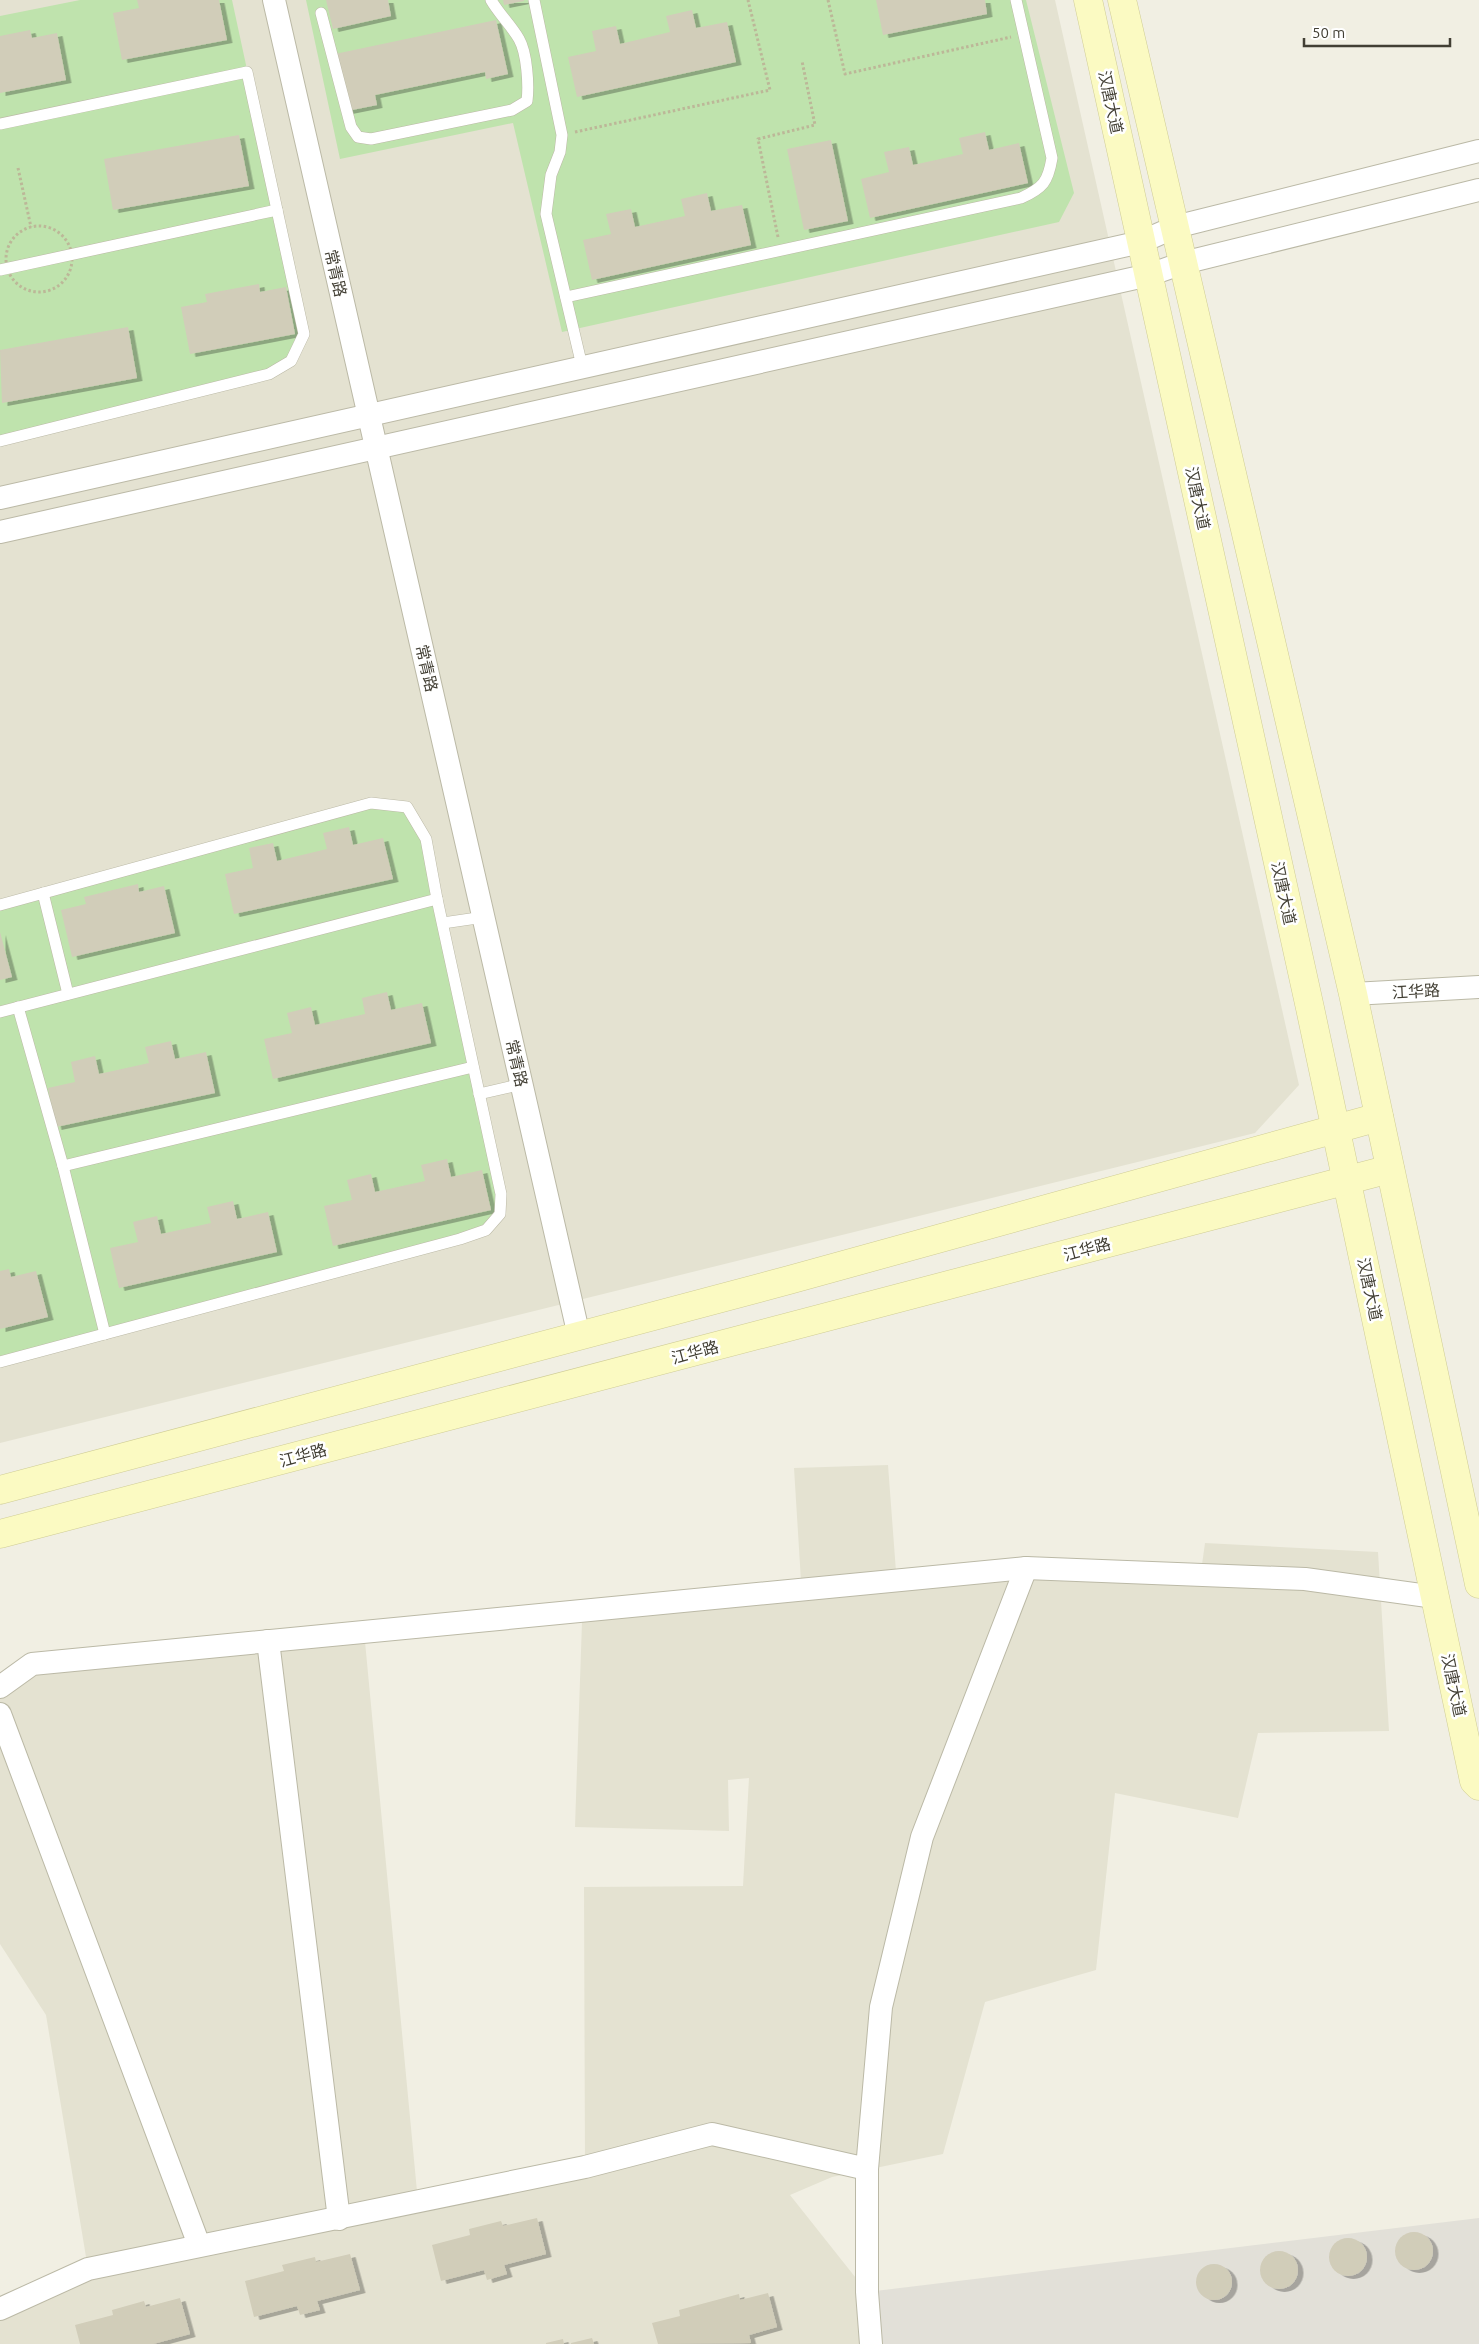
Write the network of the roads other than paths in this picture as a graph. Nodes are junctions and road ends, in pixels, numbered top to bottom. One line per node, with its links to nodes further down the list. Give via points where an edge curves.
1 (274, 0): 19 (street, 常青路)
2 (491, 0): 7 (lane, via 520,40 529,86 527,101 512,110 371,139 358,137 350,127)
3 (534, 0): 17 (lane, via 562,135 560,152 551,175 546,214)
4 (1016, 0): 17 (lane, via 1052,158 1049,176 1038,191 1021,198)
5 (1088, 0): 13 (main road, 汉唐大道)
6 (1122, 0): 12 (main road, 汉唐大道)
7 (321, 13)
8 (0, 124): 11 (lane, via 247,72)
9 (1479, 151): 12 (street)
10 (1479, 190): 14 (street)
11 (277, 210): 15 (lane); 20 (lane, via 304,334 291,362 269,374)
12 (1175, 226): 13 (street); 14 (main road, 汉唐大道)
13 (1141, 242): 16 (main road, 汉唐大道); 18 (street)
14 (1183, 263): 16 (street); 31 (main road, 汉唐大道)
15 (0, 270)
16 (1149, 275): 21 (street); 38 (main road, 汉唐大道)
17 (566, 298): 18 (lane)
18 (582, 366): 19 (street)
19 (369, 414): 21 (street, 常青路); 22 (street)
20 (0, 441)
21 (376, 447): 23 (street); 27 (street, 常青路)
22 (0, 498)
23 (0, 532)
24 (43, 893): 25 (lane, via 371,803 407,807 426,839); 26 (lane); 30 (lane)
25 (437, 899): 28 (lane); 30 (lane)
26 (0, 905)
27 (484, 917): 28 (lane); 35 (street, 常青路)
28 (443, 923): 34 (lane)
29 (1479, 987): 31 (street, 江华路)
30 (68, 994): 32 (lane)
31 (1353, 994): 37 (main road, 汉唐大道)
32 (18, 1007): 33 (lane); 39 (lane)
33 (0, 1012)
34 (473, 1067): 36 (lane); 39 (lane)
35 (522, 1084): 36 (lane); 43 (street, 常青路)
36 (479, 1094): 42 (lane, via 500,1194 500,1214 486,1230)
37 (1379, 1117): 38 (main road); 40 (main road, 汉唐大道)
38 (1335, 1129): 41 (main road, 汉唐大道); 43 (main road)
39 (63, 1166): 42 (lane)
40 (1390, 1169): 41 (main road, 江华路); 48 (main road, 汉唐大道)
41 (1346, 1180): 46 (main road, 江华路); 49 (main road, 汉唐大道)
42 (105, 1334): 44 (lane)
43 (580, 1336): 45 (main road)
44 (0, 1362)
45 (0, 1490)
46 (0, 1534)
47 (1026, 1568): 49 (street, via 1305,1579); 50 (street); 54 (street, via 922,1837 881,2007)
48 (1479, 1584)
49 (1435, 1597): 53 (main road, 汉唐大道, via 1474,1781)
50 (268, 1641): 51 (street, via 32,1664); 55 (street)
51 (0, 1688)
52 (0, 1714): 56 (street)
53 (1479, 1786)
54 (867, 2170): 55 (street, via 712,2134 585,2167); 58 (street, via 867,2292)
55 (339, 2219): 56 (street)
56 (199, 2245): 57 (street, via 88,2269)
57 (0, 2309)
58 (871, 2344)

